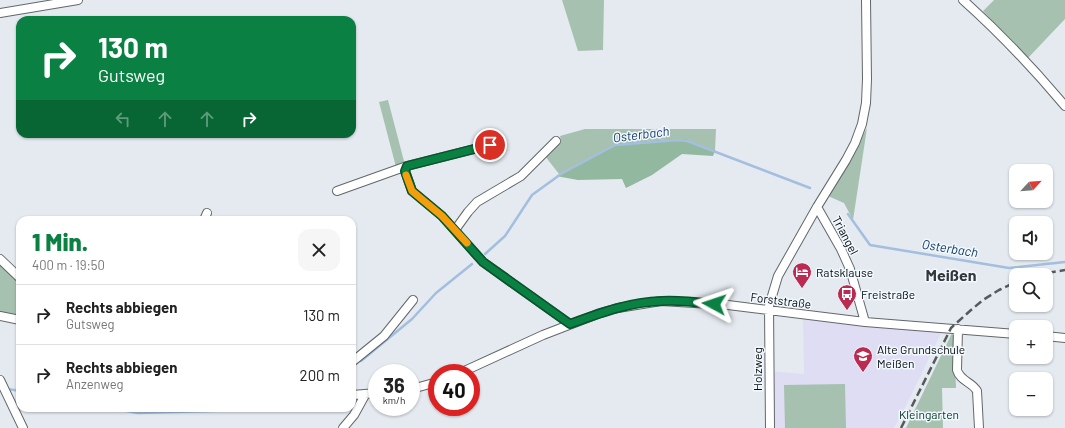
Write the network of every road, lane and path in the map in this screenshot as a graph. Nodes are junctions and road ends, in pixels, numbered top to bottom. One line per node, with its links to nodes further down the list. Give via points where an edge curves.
1 (78, 0): 4 (street)
2 (866, 0): 10 (street, via 868,79 862,124 846,160)
3 (963, 0): 5 (street, via 1019,53)
4 (0, 13)
5 (1065, 106)
6 (556, 141): 11 (street, via 521,176 477,202)
7 (490, 145): 8 (street)
8 (407, 166): 9 (street); 11 (street, via 405,171 412,191)
9 (337, 191)
10 (817, 207): 15 (street, via 778,276); 18 (street, Triangel, via 850,269)
11 (455, 230): 19 (street, via 483,262)
12 (0, 259): 13 (street)
13 (16, 274)
14 (413, 300): 24 (street, via 384,336)
15 (769, 310): 18 (street, Forststraße); 19 (street, Forststraße, via 661,301 618,308); 34 (street, Holzweg)
16 (0, 316): 17 (street)
17 (16, 319)
18 (865, 322): 20 (street, Forststraße)
19 (570, 324): 25 (street, Forststraße)
20 (958, 329): 21 (street, Forststraße); 35 (street, via 957,370 963,380 977,391)
21 (1009, 333)
22 (1053, 337): 23 (street)
23 (1065, 338)
24 (356, 359)
25 (480, 364)
26 (0, 380): 32 (street)
27 (368, 394): 29 (street)
28 (356, 395): 29 (street)
29 (365, 395): 30 (street)
30 (356, 411)
31 (356, 412): 33 (street)
32 (23, 428)
33 (343, 428)
34 (770, 428)
35 (979, 428)

